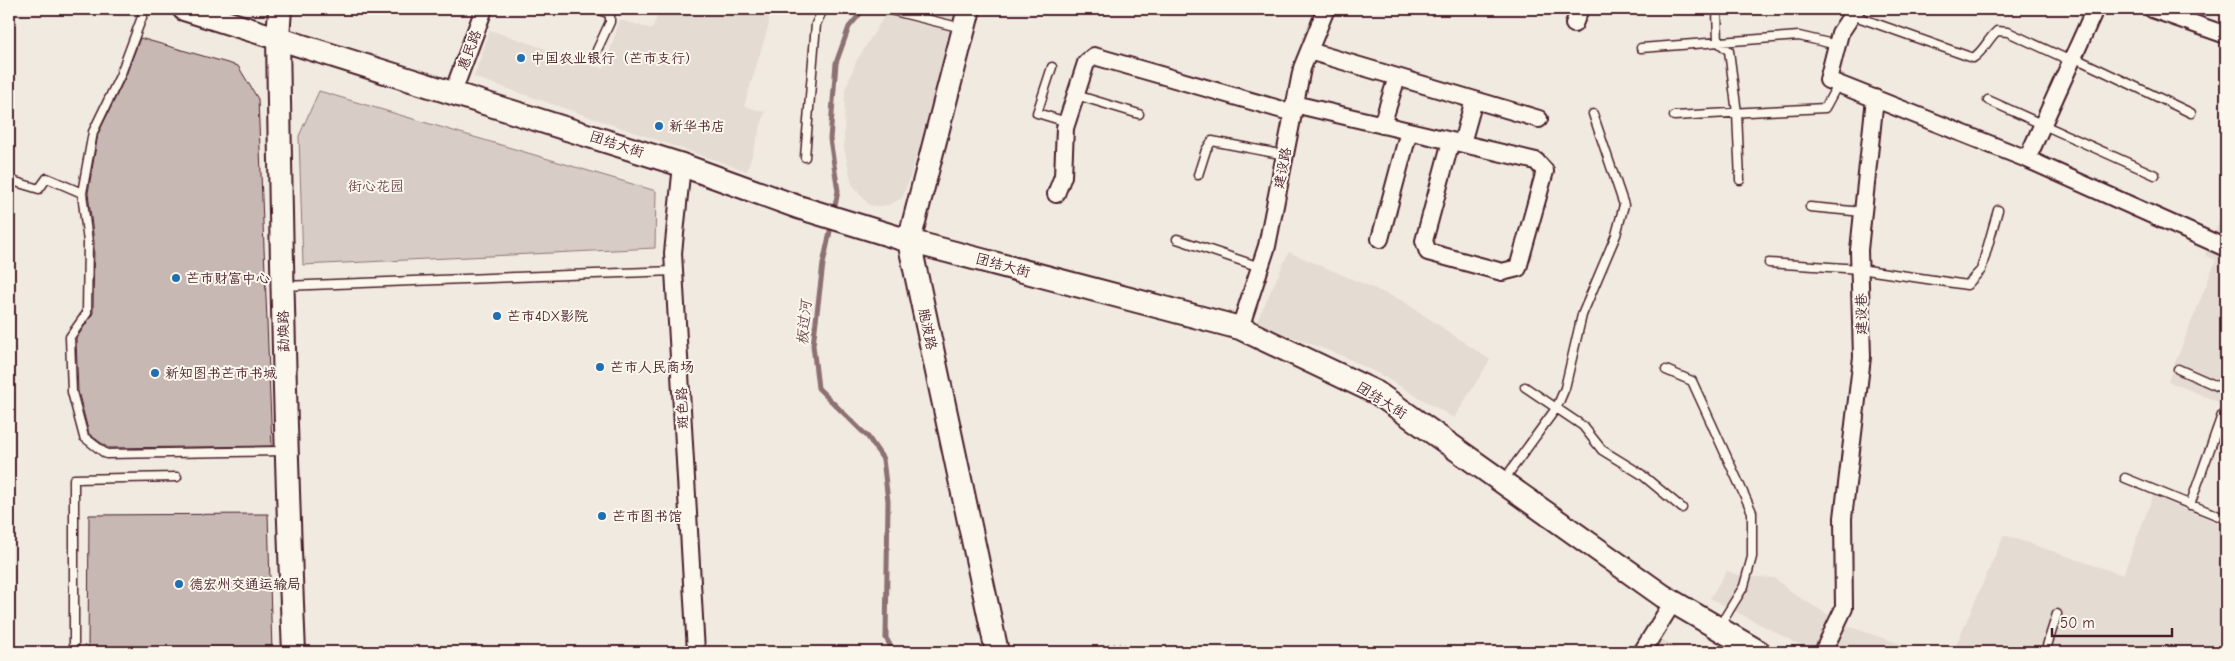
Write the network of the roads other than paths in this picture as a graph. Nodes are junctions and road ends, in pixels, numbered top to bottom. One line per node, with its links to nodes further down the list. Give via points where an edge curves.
1 (145, 9): 50 (lane, via 120,76 93,132)
2 (184, 9): 15 (main road, 团结大街)
3 (280, 9): 15 (main road, 勐焕路)
4 (484, 9): 25 (street, 惠民路)
5 (823, 9): 43 (lane, via 816,24)
6 (887, 9): 13 (lane)
7 (1326, 9): 20 (street, 建设路)
8 (1717, 9): 16 (lane)
9 (2095, 9): 21 (street)
10 (2152, 9): 14 (street)
11 (602, 10): 19 (lane, via 610,14 610,22)
12 (1854, 12): 17 (street, via 1840,33); 21 (lane, via 1973,58 1982,52 1997,31 2008,32)
13 (966, 19): 57 (main road, 胞波路)
14 (2226, 35)
15 (278, 37): 25 (main road, 团结大街); 63 (main road, 勐焕路)
16 (1718, 42): 17 (lane, via 1799,36); 18 (lane); 31 (lane, via 1730,51)
17 (1837, 45): 24 (street, via 1828,80)
18 (1641, 48)
19 (597, 50)
20 (1309, 51): 23 (street); 30 (street, 建设路)
21 (2072, 59): 32 (lane); 38 (street)
22 (1052, 67): 37 (lane, via 1036,113)
23 (1397, 77): 28 (street); 39 (street)
24 (1838, 84): 27 (street); 31 (lane, via 1825,108)
25 (453, 92): 45 (main road, 团结大街)
26 (1076, 95): 30 (street, via 1086,63 1094,56); 33 (lane); 37 (street)
27 (1875, 98): 44 (street); 54 (street, 建设巷)
28 (1474, 100): 36 (street); 41 (street)
29 (1988, 100): 38 (lane)
30 (1294, 108): 39 (street); 42 (street, 建设路)
31 (1737, 113): 35 (lane); 49 (lane)
32 (2191, 113)
33 (1139, 114)
34 (1593, 114): 69 (lane, via 1624,205 1616,235 1582,315 1565,388)
35 (1674, 116)
36 (1538, 119)
37 (1067, 122): 51 (street, via 1063,176)
38 (2042, 124): 44 (street); 47 (lane)
39 (1382, 125): 40 (street)
40 (1409, 131): 41 (street); 55 (street)
41 (1456, 142): 41 (street, via 1536,161 1545,171 1518,268 1502,272 1428,252 1424,241)
42 (1284, 155): 46 (lane, via 1212,140); 60 (street, 建设路)
43 (805, 157)
44 (2026, 159): 58 (street)
45 (682, 165): 57 (main road, 团结大街, via 798,207); 62 (street, 斑色路, via 672,253)
46 (1198, 175)
47 (2155, 175)
48 (9, 180): 50 (lane, via 39,189 47,178)
49 (1740, 180)
50 (82, 193): 71 (lane, via 88,242 88,313 70,337 72,392 84,437 106,454)
51 (1056, 194)
52 (1810, 207): 54 (lane)
53 (1998, 210): 61 (lane, via 1980,270 1967,285)
54 (1863, 212): 61 (street, 建设巷)
55 (1380, 238)
56 (1177, 239): 60 (lane)
57 (909, 241): 64 (main road, 团结大街); 84 (main road, 胞波路)
58 (2226, 248)
59 (1769, 263): 61 (lane)
60 (1260, 267): 64 (street, 建设路)
61 (1860, 269): 87 (street, 建设巷, via 1862,357 1843,518 1844,608)
62 (674, 270): 63 (lane); 83 (street, 斑色路)
63 (282, 286): 71 (main road, 勐焕路)
64 (1240, 328): 74 (main road, 团结大街, via 1377,393)
65 (2178, 369): 68 (lane)
66 (1666, 370): 80 (lane, via 1692,381 1752,512 1752,557 1744,586)
67 (1525, 387): 69 (lane)
68 (2226, 390)
69 (1557, 407): 74 (lane); 76 (lane, via 1583,426 1602,450 1641,474)
70 (2222, 415): 75 (lane)
71 (285, 451): 82 (main road, 勐焕路)
72 (177, 477): 81 (lane, via 74,479)
73 (2125, 478): 75 (lane)
74 (1502, 482): 78 (main road, 团结大街)
75 (2190, 505): 77 (lane)
76 (1682, 508)
77 (2226, 518)
78 (1673, 602): 80 (main road, 团结大街); 85 (street)
79 (2057, 614): 88 (lane)
80 (1718, 628): 86 (main road, 团结大街)
81 (74, 652)
82 (294, 652)
83 (696, 652)
84 (997, 652)
85 (1642, 652)
86 (1759, 652)
87 (1823, 652)
88 (2044, 652)

